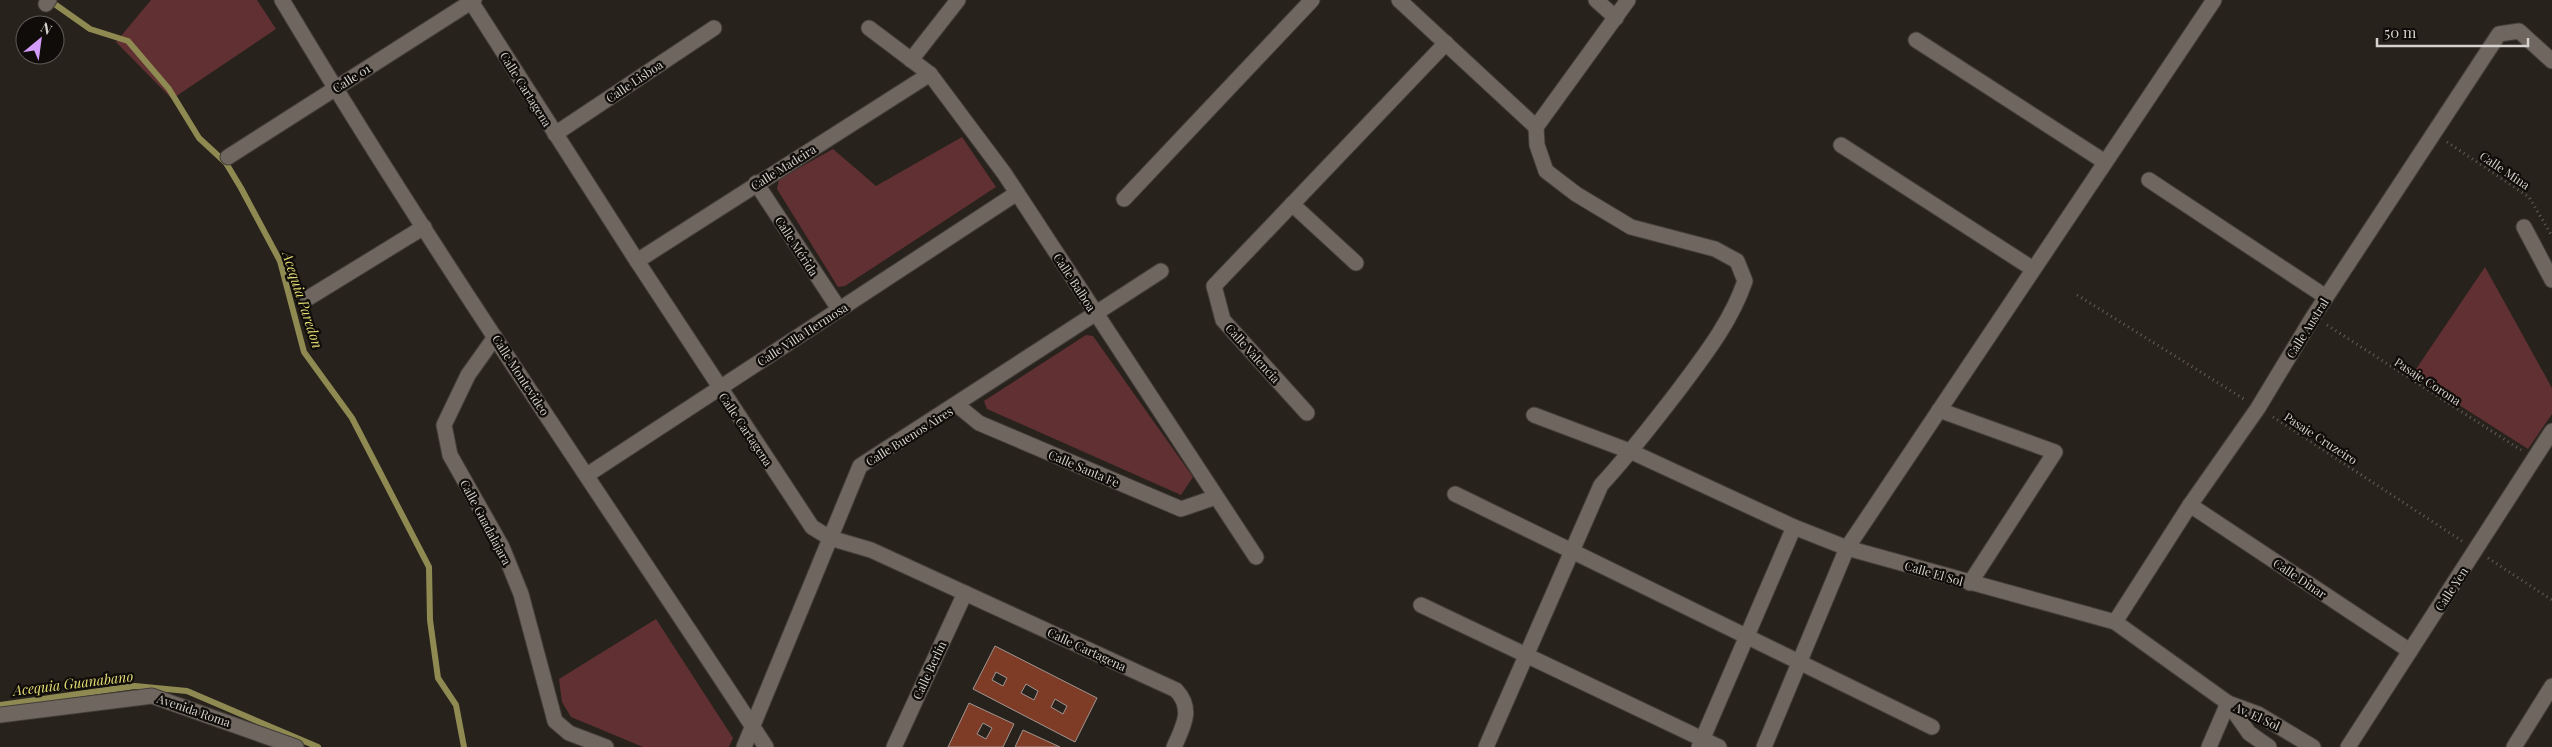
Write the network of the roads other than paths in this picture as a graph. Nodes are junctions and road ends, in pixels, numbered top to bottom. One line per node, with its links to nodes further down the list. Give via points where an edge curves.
1 (282, 0): 17 (street, Calle Montevideo)
2 (958, 0): 14 (street)
3 (1312, 0): 26 (street)
4 (1399, 0): 13 (street)
5 (1596, 0): 9 (street)
6 (1628, 0): 9 (street)
7 (2214, 0): 22 (street)
8 (472, 1): 17 (street, Calle 01); 19 (street, Calle Cartagena)
9 (1616, 18): 18 (street)
10 (714, 28): 19 (street, Calle Lisboa)
11 (869, 28): 14 (street, Calle Balboa)
12 (1916, 40): 22 (street)
13 (1446, 43): 18 (street); 27 (street)
14 (911, 60): 16 (street, Calle Balboa)
15 (2552, 61): 35 (street, Calle Austral, via 2519,31 2499,34)
16 (930, 74): 24 (street, Calle Madeira); 25 (street, Calle Balboa)
17 (335, 89): 21 (street, Calle 01); 29 (street, Calle Montevideo)
18 (1536, 127): 46 (street, via 1537,145 1546,171 1576,194 1631,228 1714,249 1738,261 1746,281 1713,344)
19 (555, 134): 30 (street, Calle Cartagena)
20 (1841, 145): 32 (street)
21 (228, 157)
22 (2105, 162): 32 (street)
23 (2149, 180): 35 (street)
24 (756, 183): 30 (street, Calle Madeira); 37 (street, Calle Mérida)
25 (1017, 193): 37 (street, Calle Villa Hermosa); 38 (street, Calle Balboa)
26 (1124, 199)
27 (1292, 204): 31 (street); 43 (street, Calle Valencia, via 1214,286 1223,320)
28 (2524, 226): 34 (street)
29 (424, 227): 36 (street); 39 (street, Calle Montevideo)
30 (637, 262): 40 (street, Calle Cartagena)
31 (1356, 263)
32 (2033, 269): 42 (street)
33 (1161, 271): 38 (street, Calle Buenos Aires)
34 (2552, 280)
35 (2326, 297): 50 (street, Calle Austral, via 2258,408)
36 (305, 300)
37 (839, 309): 40 (street, Calle Villa Hermosa)
38 (1096, 314): 41 (street, Calle Buenos Aires); 49 (street, Calle Balboa)
39 (496, 337): 47 (street, Calle Montevideo); 72 (street, Calle Guadalajara, via 468,375 444,425 450,455 502,546 521,594 555,721 569,733)
40 (719, 388): 47 (street, Calle Villa Hermosa); 52 (street, Calle Cartagena, via 812,527)
41 (957, 405): 49 (street, Calle Santa Fe, via 980,423 1181,509); 52 (street, Calle Buenos Aires, via 860,466)
42 (1939, 410): 53 (street); 56 (street, via 2054,452)
43 (1307, 413)
44 (1534, 416): 46 (street, Calle El Sol)
45 (2552, 431): 61 (street, Calle Yen)
46 (1632, 452): 51 (street, Calle El Sol); 54 (street, via 1602,485)
47 (587, 475): 67 (street, Calle Montevideo)
48 (1454, 494): 54 (street)
49 (1216, 497): 55 (street, Calle Balboa)
50 (2190, 505): 59 (street, Calle Austral); 61 (street, Calle Dinar)
51 (1794, 527): 53 (street, Calle El Sol); 60 (street)
52 (830, 538): 57 (street, Calle Cartagena, via 872,550); 67 (street, Calle Buenos Aires)
53 (1847, 548): 56 (street, Calle El Sol); 63 (street)
54 (1572, 552): 60 (street); 62 (street)
55 (1256, 558)
56 (1970, 583): 59 (street, Calle El Sol)
57 (965, 593): 75 (street, Calle Berlín); 76 (street, Calle Cartagena, via 1169,686 1182,696 1187,710)
58 (1420, 605): 62 (street)
59 (2114, 622): 65 (street, Calle El Sol)
60 (1746, 637): 63 (street); 69 (street)
61 (2410, 651): 83 (street, Calle Yen)
62 (1526, 657): 69 (street); 77 (street)
63 (1799, 663): 68 (street); 79 (street)
64 (2552, 686): 84 (street)
65 (2228, 703): 80 (street); 81 (street, Av. El Sol, via 2249,734); 82 (street, Av. El Sol, via 2258,714)
66 (0, 715): 70 (street, Avenida Roma, via 152,696)
67 (752, 726): 73 (street, Calle Buenos Aires); 74 (street, Calle Montevideo)
68 (1932, 727)
69 (1701, 743): 78 (street)
70 (280, 744): 71 (street, Avenida Roma)
71 (296, 747)
72 (606, 747)
73 (744, 747)
74 (766, 747)
75 (894, 747)
76 (1174, 747)
77 (1486, 747)
78 (1719, 747)
79 (1764, 747)
80 (2209, 747)
81 (2269, 747)
82 (2313, 747)
83 (2348, 747)
84 (2514, 747)

